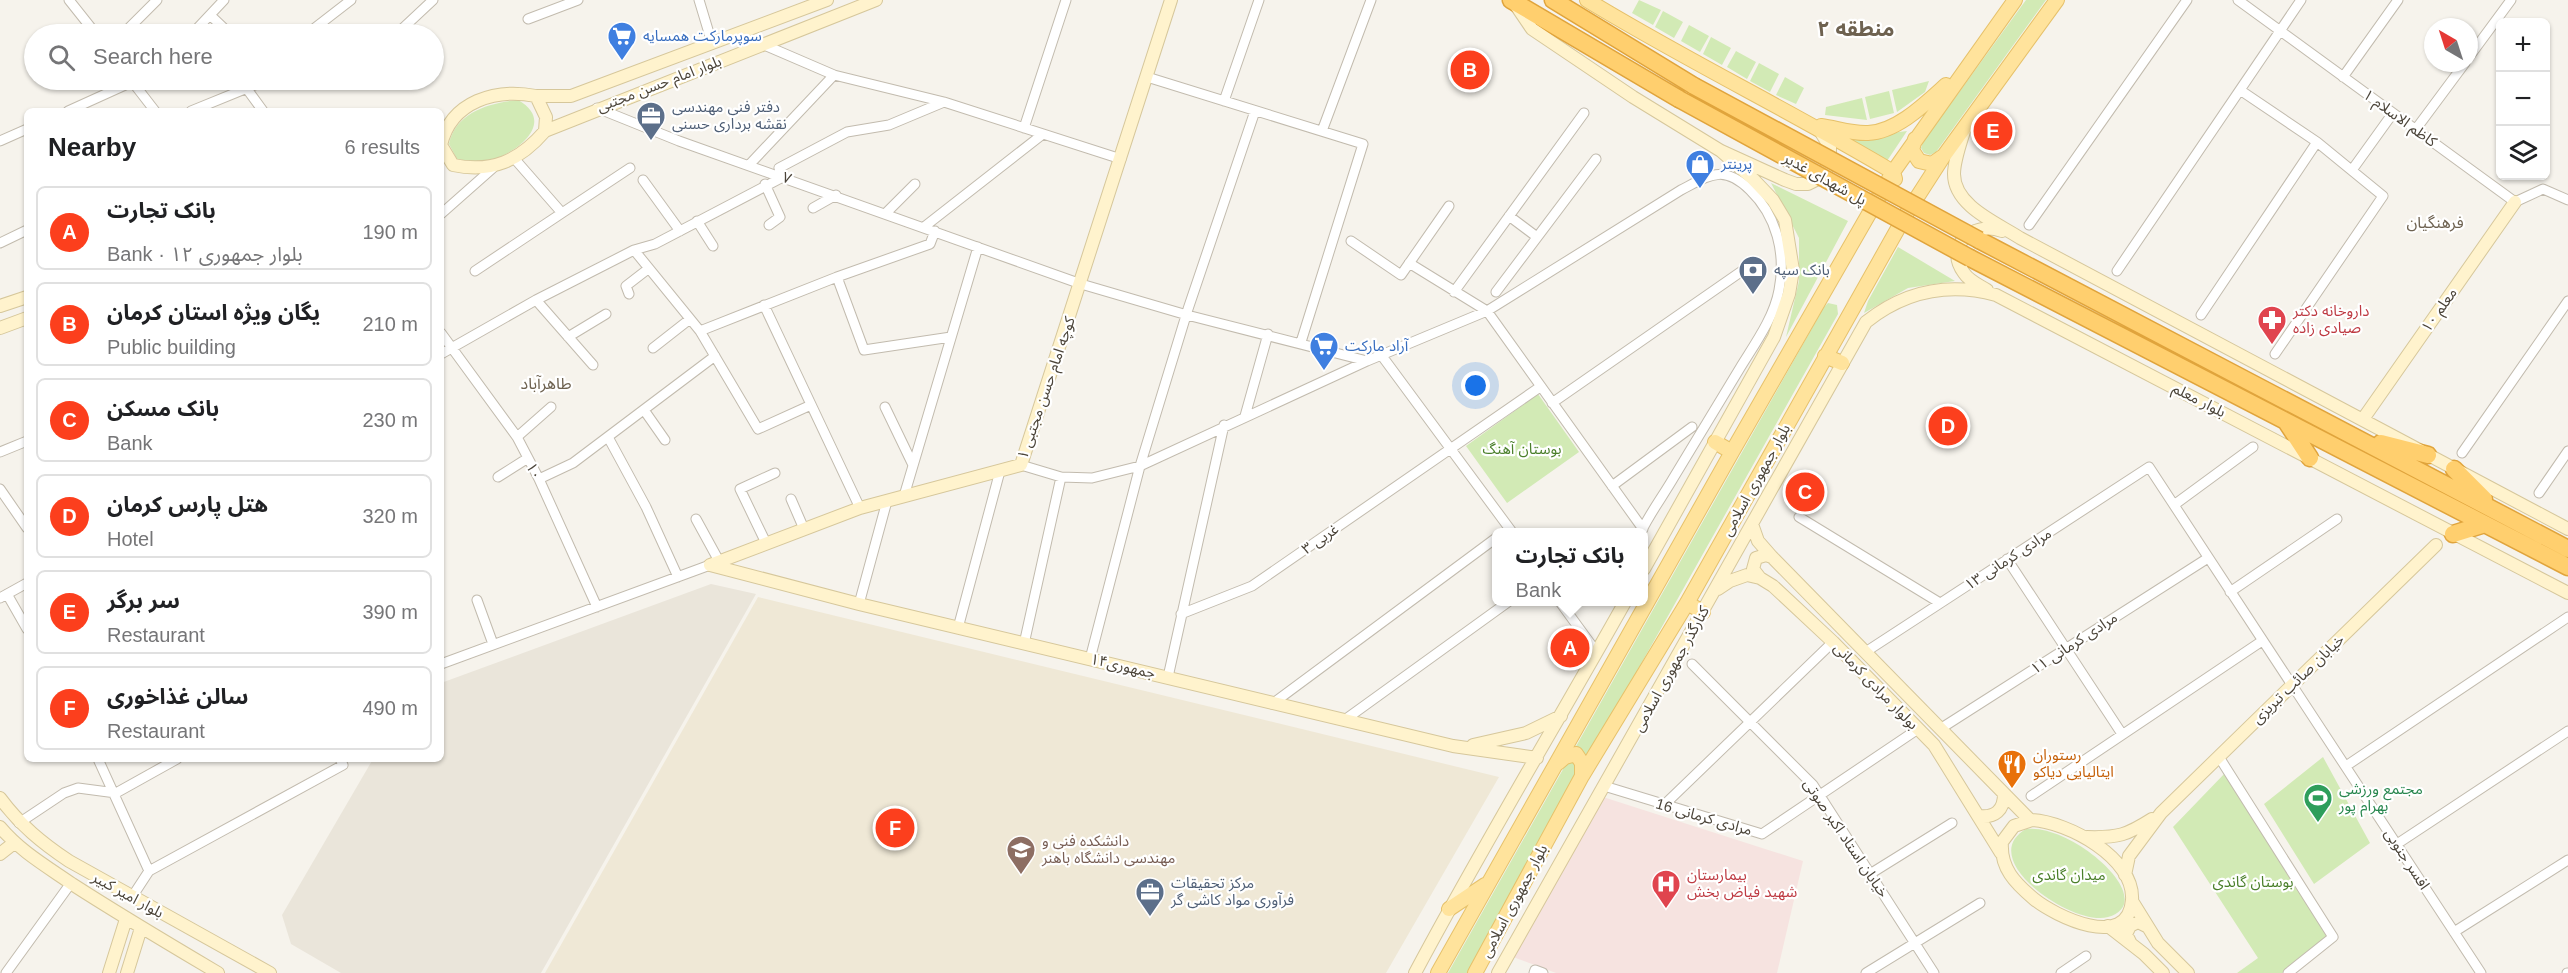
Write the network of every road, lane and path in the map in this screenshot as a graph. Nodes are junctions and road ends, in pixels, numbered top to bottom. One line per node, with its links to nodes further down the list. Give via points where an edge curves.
1 (69, 0): 26 (street)
2 (157, 0): 27 (street)
3 (224, 0): 24 (street)
4 (351, 0): 30 (street)
5 (433, 0): 31 (street)
6 (578, 0): 25 (street)
7 (699, 0): 33 (street)
8 (827, 0): 33 (street, بلوار امام حسن مجتبی)
9 (876, 0): 34 (street, بلوار امام حسن مجتبی)
10 (1066, 0): 60 (street)
11 (1171, 0): 39 (street, کوچه امام حسن مجتبی ۱)
12 (1259, 0): 47 (street)
13 (1371, 0): 64 (street)
14 (1512, 0): 69 (street, via 1532,29); 108 (highway, پل شهدای غدیر, bridge, via 1679,99)
15 (1553, 0): 159 (highway, پل شهدای غدیر, bridge, via 1694,86)
16 (1587, 0): 57 (main road, via 1653,40)
17 (2015, 0): 36 (main road, بلوار جمهوری اسلامی)
18 (2057, 0): 58 (main road, بلوار جمهوری اسلامی)
19 (2187, 0): 96 (street)
20 (2238, 0): 32 (street, کاظم الاسلام ۱)
21 (2301, 0): 32 (street)
22 (2398, 0): 40 (street)
23 (2511, 0): 35 (street)
24 (210, 15): 28 (street); 29 (street)
25 (528, 20)
26 (88, 24)
27 (133, 24)
28 (201, 24)
29 (219, 24)
30 (320, 24)
31 (406, 24)
32 (2280, 31): 40 (street, کاظم الاسلام ۱); 45 (street)
33 (712, 43): 46 (street, بلوار امام حسن مجتبی, via 571,96)
34 (762, 44): 38 (street); 53 (street, بلوار امام حسن مجتبی)
35 (2478, 45)
36 (1966, 68): 57 (main road, via 1888,127 1868,133); 66 (main road, بلوار جمهوری اسلامی)
37 (2458, 72): 61 (street)
38 (834, 75): 48 (street); 74 (street)
39 (1147, 77): 47 (street); 72 (street, کوچه امام حسن مجتبی ۱)
40 (2343, 77): 56 (street, کاظم الاسلام ۱)
41 (112, 90): 49 (street)
42 (138, 90): 50 (street)
43 (244, 90): 51 (street)
44 (248, 90): 52 (street)
45 (2240, 90): 68 (street); 112 (street)
46 (536, 96): 59 (street, via 490,95 463,110); 63 (street, via 546,117)
47 (1224, 101): 54 (street)
48 (944, 102): 60 (street); 80 (street, via 889,125 847,132 779,168)
49 (74, 108)
50 (153, 108)
51 (199, 108)
52 (261, 108)
53 (597, 108): 63 (street, بلوار امام حسن مجتبی); 74 (street, ۷)
54 (1255, 111): 64 (street); 127 (street)
55 (1584, 113): 92 (street)
56 (2393, 113): 61 (street, کاظم الاسلام ۱); 78 (street)
57 (1816, 126): 69 (street, via 1830,147 1830,159 1826,170 1808,184 1785,180); 79 (main road)
58 (1965, 126): 71 (main road, بلوار جمهوری اسلامی); 102 (street, via 1954,174 1958,190 1969,205)
59 (444, 128)
60 (1024, 128): 65 (street)
61 (2416, 129): 86 (street, کاظم الاسلام ۱)
62 (24, 130): 67 (street)
63 (544, 131): 70 (street, via 531,147)
64 (1322, 131): 137 (street, via 1363,144)
65 (1042, 134): 72 (street); 97 (street)
66 (1916, 137): 71 (main road, via 1912,150 1919,160 1932,164); 79 (main road, بلوار جمهوری اسلامی)
67 (0, 141)
68 (2317, 142): 78 (street); 128 (street)
69 (1721, 151): 164 (street, via 1773,200 1785,220 1793,270 1774,337)
70 (513, 157): 76 (street); 90 (street)
71 (1943, 157): 93 (main road, بلوار جمهوری اسلامی)
72 (1121, 159): 115 (street, کوچه امام حسن مجتبی ۱)
73 (1596, 159): 101 (street)
74 (749, 165): 80 (street, ۷)
75 (447, 167): 76 (street)
76 (493, 168): 89 (street)
77 (630, 168): 90 (street)
78 (2352, 170): 141 (street, via 2384,196)
79 (1893, 172): 93 (main road); 169 (main road, بلوار جمهوری اسلامی)
80 (783, 177): 82 (street); 84 (street, ۷)
81 (643, 180): 99 (street)
82 (765, 184): 94 (street); 95 (street, via 780,217)
83 (915, 184): 91 (street)
84 (836, 195): 88 (street); 91 (street, ۷)
85 (2568, 199): 86 (street, via 2543,189)
86 (2515, 202): 155 (street, معلم ۱۰)
87 (1449, 206): 109 (street)
88 (813, 208)
89 (444, 211)
90 (562, 213): 113 (street)
91 (886, 213): 97 (street, ۷)
92 (1509, 216): 101 (street); 116 (street)
93 (1905, 216): 144 (main road, بلوار جمهوری اسلامی)
94 (697, 221): 99 (street); 105 (street)
95 (769, 225)
96 (2029, 225)
97 (924, 227): 100 (street, ۷)
98 (24, 231): 104 (street)
99 (680, 231): 107 (street)
100 (935, 231): 106 (street, ۷); 114 (street, via 930,244)
101 (1537, 237): 117 (street)
102 (2020, 238): 119 (street, via 1990,226 1968,233 1961,242 1959,264 1964,274); 155 (street)
103 (1352, 241): 109 (street, via 1401,275)
104 (0, 243)
105 (713, 246)
106 (978, 247): 115 (street, ۷); 136 (street)
107 (634, 250): 111 (street); 121 (street)
108 (1970, 258): 156 (highway, بلوار معلم)
109 (1410, 263): 116 (street)
110 (1752, 264): 149 (street)
111 (648, 269): 118 (street, via 626,286); 130 (street)
112 (2117, 271)
113 (475, 272)
114 (837, 277): 123 (street); 136 (street, via 864,350)
115 (1081, 284): 127 (street, ۷); 175 (street, کوچه امام حسن مجتبی ۱)
116 (1454, 292): 125 (street)
117 (1496, 292)
118 (630, 294)
119 (1996, 295): 146 (street, بلوار معلم, via 1946,288 1896,301 1866,322); 173 (street, بلوار معلم)
120 (24, 298): 124 (street)
121 (536, 300): 135 (street); 138 (street)
122 (2568, 301): 170 (street)
123 (764, 305): 132 (street); 150 (street)
124 (0, 306)
125 (1487, 311): 143 (street); 148 (street); 201 (street, via 1711,174 1734,177 1767,210 1782,258 1779,292 1772,312)
126 (606, 314): 135 (street)
127 (1186, 315): 133 (street, ۷); 176 (street)
128 (2200, 315)
129 (24, 319): 131 (street)
130 (690, 320): 132 (street); 139 (street)
131 (0, 328)
132 (700, 332): 142 (street)
133 (1268, 334): 137 (street, ۷); 154 (street)
134 (444, 337): 138 (street, ۱۰)
135 (568, 337): 147 (street)
136 (951, 337): 174 (street)
137 (1301, 342): 145 (street, ۷)
138 (452, 347): 140 (street); 160 (street, ۱۰)
139 (653, 348)
140 (444, 352)
141 (2275, 354)
142 (715, 356): 150 (street, via 758,429); 153 (street)
143 (1382, 356): 145 (street); 166 (street)
144 (1825, 356): 146 (main road); 224 (main road, بلوار جمهوری اسلامی)
145 (1366, 361): 154 (street)
146 (1842, 363): 197 (street, کنارگذر جمهوری اسلامی)
147 (593, 365)
148 (1540, 387): 149 (street); 166 (street, ۳ غربی)
149 (1552, 403): 184 (street)
150 (811, 405): 191 (street)
151 (551, 407): 160 (street)
152 (885, 407): 174 (street)
153 (644, 410): 161 (street); 162 (street)
154 (1245, 416): 157 (street)
155 (2363, 419): 171 (street)
156 (2286, 422): 173 (highway); 198 (highway, بلوار معلم)
157 (1224, 425): 176 (street); 234 (street)
158 (1692, 427): 184 (street)
159 (2354, 436): 171 (highway); 192 (highway)
160 (517, 437): 172 (street, ۱۰)
161 (608, 437): 183 (street, via 573,463); 215 (street)
162 (665, 440)
163 (24, 442): 168 (street)
164 (1715, 442): 169 (main road); 212 (street)
165 (2253, 447): 190 (street)
166 (1450, 448): 199 (street); 234 (street, ۳ غربی, via 1252,586)
167 (2568, 451): 186 (street)
168 (0, 452)
169 (1732, 452): 223 (main road, بلوار جمهوری اسلامی)
170 (2462, 453)
171 (2428, 455): 178 (street)
172 (528, 458): 181 (street); 183 (street, ۱۰)
173 (2310, 458): 204 (street, بلوار معلم)
174 (913, 465): 187 (street)
175 (1022, 465): 179 (street, کوچه امام حسن مجتبی ۱); 182 (street)
176 (1140, 466): 182 (street, via 1092,478); 246 (street)
177 (2149, 467): 190 (street, افسر جنوبی); 211 (street, مرادی کرمانی ۱۳)
178 (2454, 469): 192 (highway); 202 (street)
179 (1000, 471): 187 (street, کوچه امام حسن مجتبی ۱); 238 (street)
180 (775, 473): 206 (street, via 740,489)
181 (498, 477)
182 (1061, 477): 242 (street)
183 (539, 479): 227 (street, ۱۰)
184 (1612, 486): 200 (street)
185 (0, 489): 196 (street)
186 (2539, 493)
187 (904, 496): 189 (street, کوچه امام حسن مجتبی ۱)
188 (791, 499): 203 (street)
189 (887, 501): 191 (street, کوچه امام حسن مجتبی ۱); 226 (street)
190 (2174, 505): 210 (street, افسر جنوبی)
191 (860, 508): 203 (street, کوچه امام حسن مجتبی ۱)
192 (2497, 512): 208 (highway)
193 (1799, 517): 225 (street)
194 (696, 519): 213 (street)
195 (2337, 519): 219 (street)
196 (24, 524)
197 (1752, 524): 209 (street, بولوار مرادی کرمانی, via 1758,541); 218 (street, کنارگذر جمهوری اسلامی)
198 (2485, 524): 204 (highway); 214 (highway, بلوار معلم)
199 (1506, 528)
200 (1640, 528)
201 (1644, 528)
202 (2568, 529)
203 (804, 530): 206 (street, کوچه امام حسن مجتبی ۱)
204 (2453, 534): 220 (street, بلوار معلم)
205 (1492, 542): 251 (street)
206 (766, 543): 213 (street, کوچه امام حسن مجتبی ۱)
207 (2436, 545): 250 (street, خیابان صائب تبریزی)
208 (2568, 549)
209 (1772, 557): 216 (street, via 1756,558 1753,569); 245 (street, بولوار مرادی کرمانی)
210 (2208, 558): 219 (street, افسر جنوبی); 243 (street, مرادی کرمانی ۱۱)
211 (2007, 559): 225 (street, مرادی کرمانی ۱۳); 243 (street)
212 (1648, 562)
213 (715, 563): 215 (street); 226 (street, جمهوری۱۴)
214 (2568, 567)
215 (678, 577): 227 (street)
216 (1760, 578): 218 (street, via 1747,576); 240 (street, بولوار مرادی کرمانی)
217 (24, 585): 221 (street)
218 (1714, 591): 233 (street, کنارگذر جمهوری اسلامی)
219 (2230, 592): 239 (street, افسر جنوبی)
220 (2568, 593)
221 (3, 596): 237 (street)
222 (477, 600): 241 (street)
223 (1648, 602)
224 (1687, 603): 233 (main road); 267 (main road, بلوار جمهوری اسلامی)
225 (1940, 603): 245 (street, مرادی کرمانی ۱۳)
226 (859, 604): 238 (street, جمهوری۱۴)
227 (597, 606): 241 (street)
228 (1502, 606): 253 (street)
229 (1563, 606): 244 (street)
230 (1618, 606): 236 (street)
231 (1623, 606): 236 (street)
232 (1646, 606): 265 (main road, بلوار جمهوری اسلامی)
233 (1703, 612): 268 (street, کنارگذر جمهوری اسلامی)
234 (1180, 614): 249 (street)
235 (2568, 617): 266 (street)
236 (1614, 621): 244 (street)
237 (24, 625)
238 (958, 628): 242 (street, جمهوری۱۴)
239 (2262, 641): 250 (street, افسر جنوبی); 258 (street)
240 (1833, 642): 254 (street); 255 (street, بولوار مرادی کرمانی)
241 (493, 644): 247 (street)
242 (1024, 644): 246 (street, جمهوری۱۴)
243 (2067, 648): 256 (street, مرادی کرمانی ۱۱); 258 (street)
244 (1595, 650): 252 (street)
245 (1867, 651): 256 (street, بولوار مرادی کرمانی)
246 (1090, 659): 249 (street, جمهوری۱۴)
247 (444, 663)
248 (1692, 664): 254 (street, خیابان استاد اکبر صوتی)
249 (1168, 677): 251 (street, جمهوری۱۴)
250 (2291, 686): 260 (street, خیابان صائب تبریزی); 266 (street, افسر جنوبی)
251 (1272, 704): 253 (street, جمهوری۱۴)
252 (1562, 716): 259 (street, via 1509,738); 261 (street)
253 (1346, 719): 259 (street, جمهوری۱۴)
254 (1749, 722): 271 (street, خیابان استاد اکبر صوتی); 274 (street)
255 (1918, 729): 271 (street, مرادی کرمانی 16); 276 (street, بولوار مرادی کرمانی, via 1934,745)
256 (1940, 729): 270 (street, بولوار مرادی کرمانی)
257 (2568, 732): 283 (street)
258 (2122, 734): 272 (street)
259 (1453, 746): 261 (street, جمهوری۱۴)
260 (2219, 757): 275 (street, خیابان صائب تبریزی); 320 (street, via 2333,938)
261 (1538, 759): 295 (street)
262 (100, 762): 269 (street)
263 (172, 762): 269 (street)
264 (341, 762): 287 (street)
265 (1557, 764): 267 (main road, via 1565,756 1576,754 1582,764); 290 (main road, بلوار جمهوری اسلامی)
266 (2346, 766): 283 (street, افسر جنوبی)
267 (1582, 776): 311 (main road, بلوار جمهوری اسلامی)
268 (1604, 786): 274 (street, مرادی کرمانی 16); 312 (street, کنارگذر جمهوری اسلامی)
269 (116, 793): 278 (street, via 78,788); 287 (street)
270 (2004, 794): 276 (street, via 2001,810); 277 (street, بولوار مرادی کرمانی)
271 (1820, 795): 274 (street, مرادی کرمانی 16, via 1762,834); 288 (street, خیابان استاد اکبر صوتی)
272 (2031, 796)
273 (0, 798): 278 (street, بلوار امیر کبیر)
274 (1663, 806)
275 (2161, 813): 281 (street, خیابان صائب تبریزی, via 2128,834 2115,838); 289 (street, خیابان صائب تبریزی, via 2129,856)
276 (1979, 816): 284 (street, بولوار مرادی کرمانی)
277 (2030, 820): 281 (street, via 2055,824); 284 (street, via 2007,832)
278 (19, 823): 292 (street, بلوار امیر کبیر, via 69,861)
279 (1952, 824): 288 (street)
280 (0, 827): 282 (street, بلوار امیر کبیر)
281 (2085, 837): 289 (street, via 2105,851)
282 (14, 843): 285 (street); 291 (street, بلوار امیر کبیر)
283 (2397, 844): 300 (street, افسر جنوبی)
284 (2001, 853): 297 (street, via 2007,871 2049,910 2079,924)
285 (0, 854)
286 (2568, 860): 300 (street)
287 (149, 871): 292 (street)
288 (1870, 874): 301 (street, خیابان استاد اکبر صوتی)
289 (2125, 875): 293 (street)
290 (1489, 882): 295 (main road); 304 (main road, بلوار جمهوری اسلامی)
291 (71, 883): 296 (street, بلوار امیر کبیر); 305 (street)
292 (132, 897): 309 (street, بلوار امیر کبیر)
293 (2132, 901): 297 (street, via 2124,918); 298 (street)
294 (1980, 903): 301 (street)
295 (1449, 909): 310 (street)
296 (126, 919): 299 (street, بلوار امیر کبیر); 306 (street)
297 (2108, 926): 302 (street)
298 (2146, 926): 302 (street, via 2138,922 2130,926 2126,934); 319 (street)
299 (141, 928): 307 (street); 308 (street, بلوار امیر کبیر)
300 (2454, 932): 321 (street, افسر جنوبی)
301 (1914, 942): 315 (street); 316 (street, خیابان استاد اکبر صوتی)
302 (2130, 942): 318 (street)
303 (2086, 956): 317 (street)
304 (1438, 970)
305 (6, 973)
306 (109, 973)
307 (127, 973)
308 (218, 973)
309 (270, 973)
310 (1415, 973)
311 (1475, 973)
312 (1498, 973)
313 (1534, 973): 314 (street)
314 (1543, 973)
315 (1866, 973)
316 (1934, 973)
317 (2061, 973)
318 (2163, 973)
319 (2188, 973)
320 (2288, 973)
321 (2481, 973)

